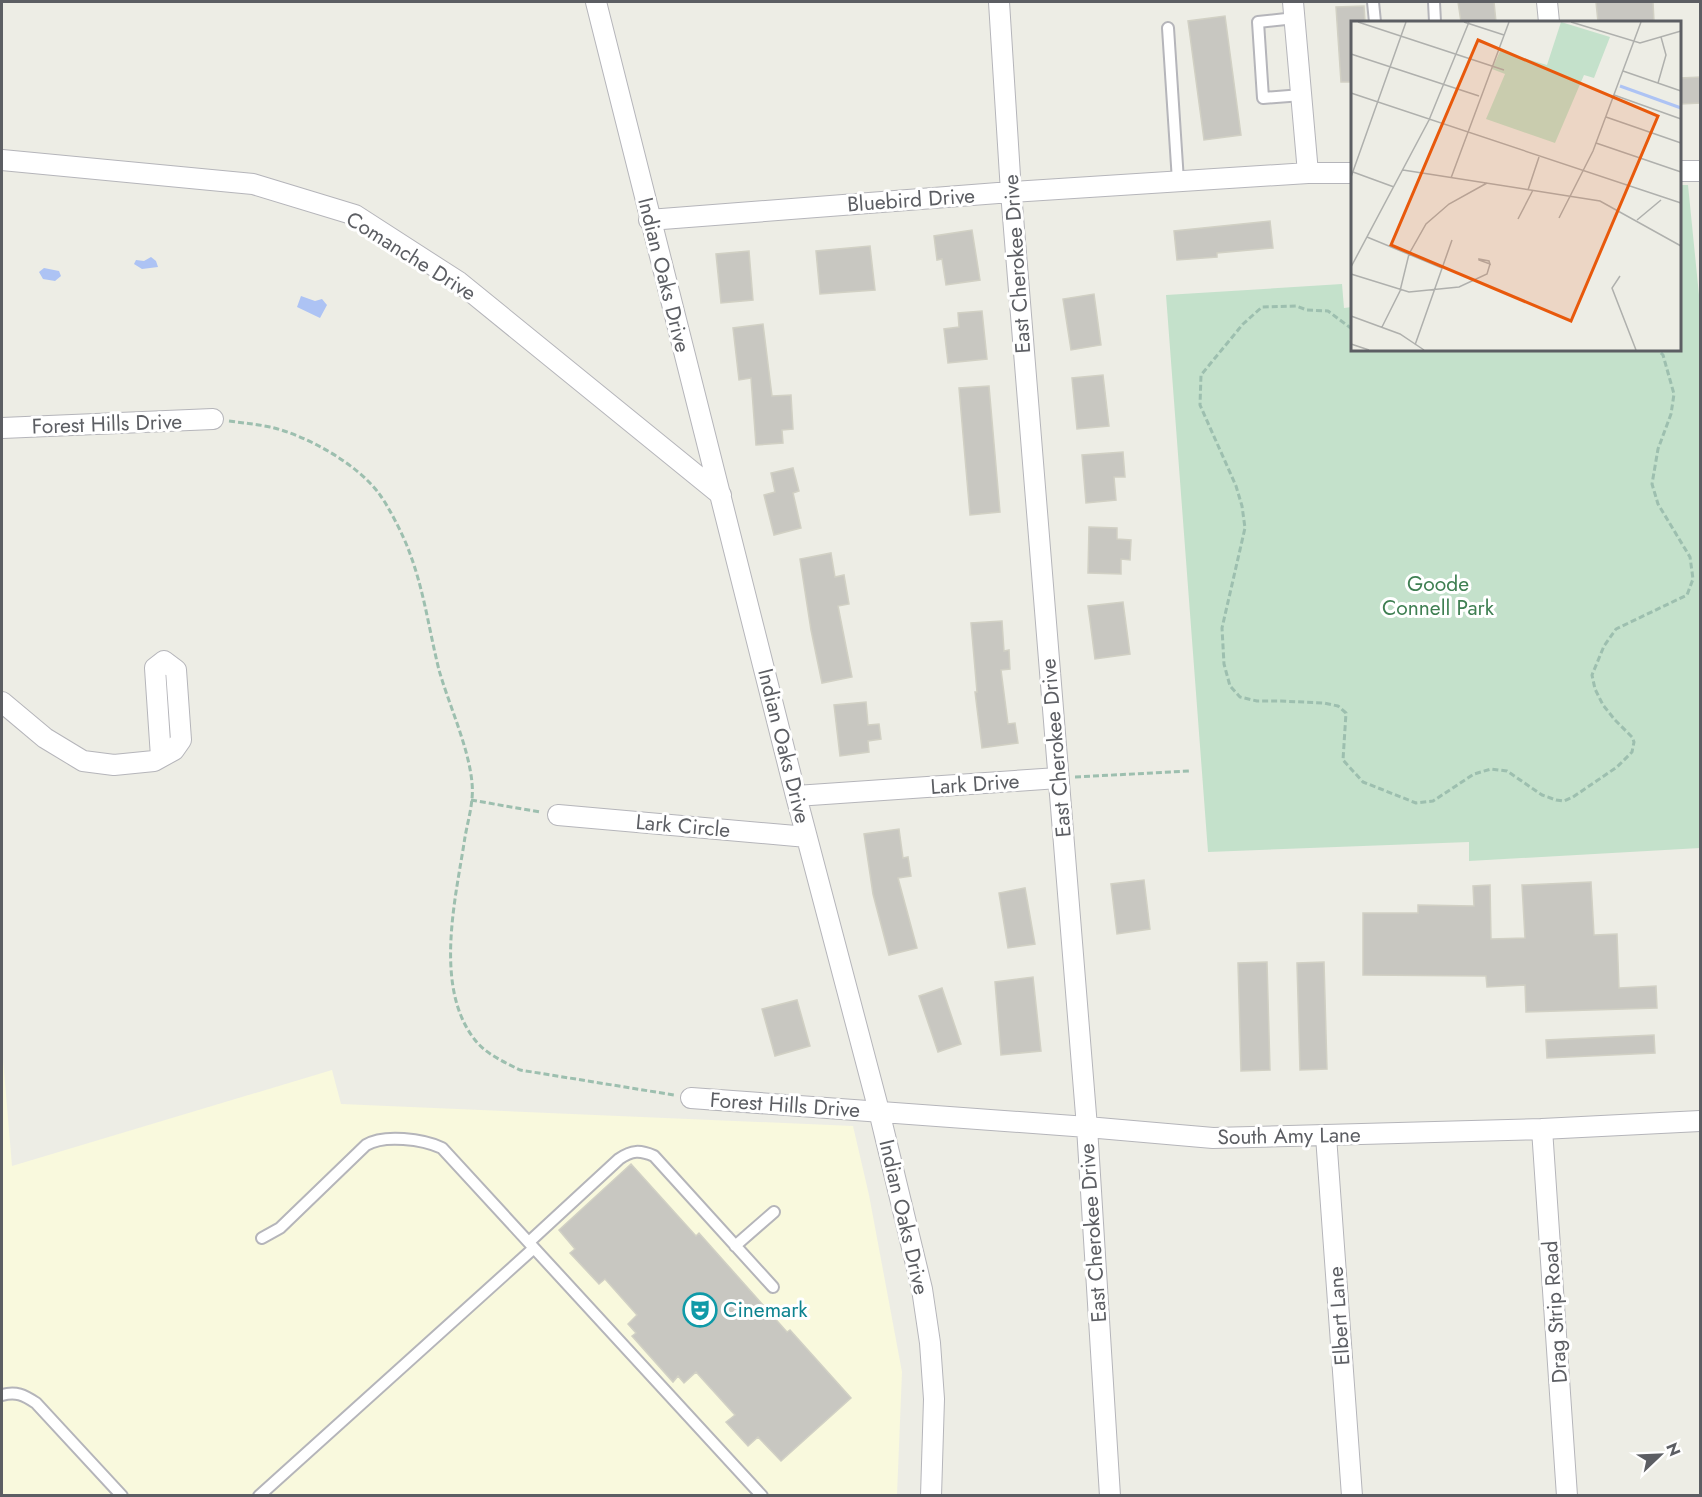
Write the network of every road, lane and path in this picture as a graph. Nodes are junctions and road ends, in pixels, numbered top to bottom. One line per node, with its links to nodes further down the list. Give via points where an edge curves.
1 (596, 2): 19 (street, Indian Oaks Drive)
2 (999, 2): 18 (street, East Cherokee Drive)
3 (1373, 2): 7 (lane)
4 (1434, 2): 8 (lane)
5 (1547, 2): 9 (street)
6 (1294, 10): 11 (street); 11 (lane, via 1258,22 1263,98)
7 (1375, 21)
8 (1435, 21)
9 (1549, 21)
10 (1168, 28): 17 (lane)
11 (1302, 95): 15 (street)
12 (2, 160): 24 (street, Comanche Drive, via 253,184 356,215 459,282)
13 (1681, 171): 14 (street)
14 (1701, 171)
15 (1308, 173): 16 (street, Bluebird Drive); 17 (street, Bluebird Drive)
16 (1351, 173)
17 (1178, 181): 18 (street, Bluebird Drive)
18 (1011, 192): 19 (street, Bluebird Drive); 28 (street, East Cherokee Drive)
19 (649, 220): 24 (street, Indian Oaks Drive)
20 (1351, 328): 21 (path, via 1328,311 1296,306 1262,307 1201,375 1200,405 1236,486 1245,528 1222,628 1224,664 1230,686 1239,697 1338,706 1346,713 1343,760 1363,782 1416,803 1433,801 1474,774 1491,769 1507,771 1542,795 1564,801 1617,767 1632,752 1632,737 1603,705 1593,675 1604,646 1616,629 1687,595 1693,579 1690,557 1658,504 1652,484 1674,394 1664,355)
21 (1659, 351)
22 (213, 419): 23 (street, Forest Hills Drive); 30 (path, via 271,427 311,441 356,471 380,495 409,550 466,756)
23 (2, 428)
24 (721, 495): 29 (street, Indian Oaks Drive)
25 (2, 702): 26 (street, via 45,738 83,761 114,765)
26 (161, 757)
27 (1190, 771): 28 (path)
28 (1058, 778): 29 (street, Lark Drive); 36 (street, East Cherokee Drive)
29 (796, 796): 32 (street, Indian Oaks Drive)
30 (471, 800): 31 (path); 33 (path, via 456,893 451,971 454,994 475,1040 497,1059 520,1070)
31 (558, 815): 32 (street, Lark Circle)
32 (807, 837): 34 (street, Indian Oaks Drive)
33 (691, 1098): 34 (street, Forest Hills Drive)
34 (879, 1112): 36 (street, South Amy Lane); 48 (street, Indian Oaks Drive, via 922,1289 930,1343 934,1399)
35 (1701, 1120): 37 (street, South Amy Lane)
36 (1087, 1127): 38 (street, South Amy Lane, via 1213,1138); 49 (street, East Cherokee Drive)
37 (1542, 1129): 38 (street, South Amy Lane); 51 (street, Drag Strip Road)
38 (1326, 1136): 50 (street, Elbert Lane)
39 (774, 1212): 42 (lane)
40 (262, 1238): 41 (lane, via 280,1228 366,1145 383,1138 432,1143 442,1148)
41 (532, 1245): 42 (lane, via 619,1159 630,1151 642,1150 654,1156); 46 (lane); 47 (lane)
42 (735, 1246): 43 (lane)
43 (773, 1287)
44 (2, 1395): 45 (lane, via 22,1394 36,1403)
45 (122, 1496)
46 (259, 1496)
47 (762, 1496)
48 (932, 1496)
49 (1110, 1496)
50 (1352, 1496)
51 (1567, 1496)

